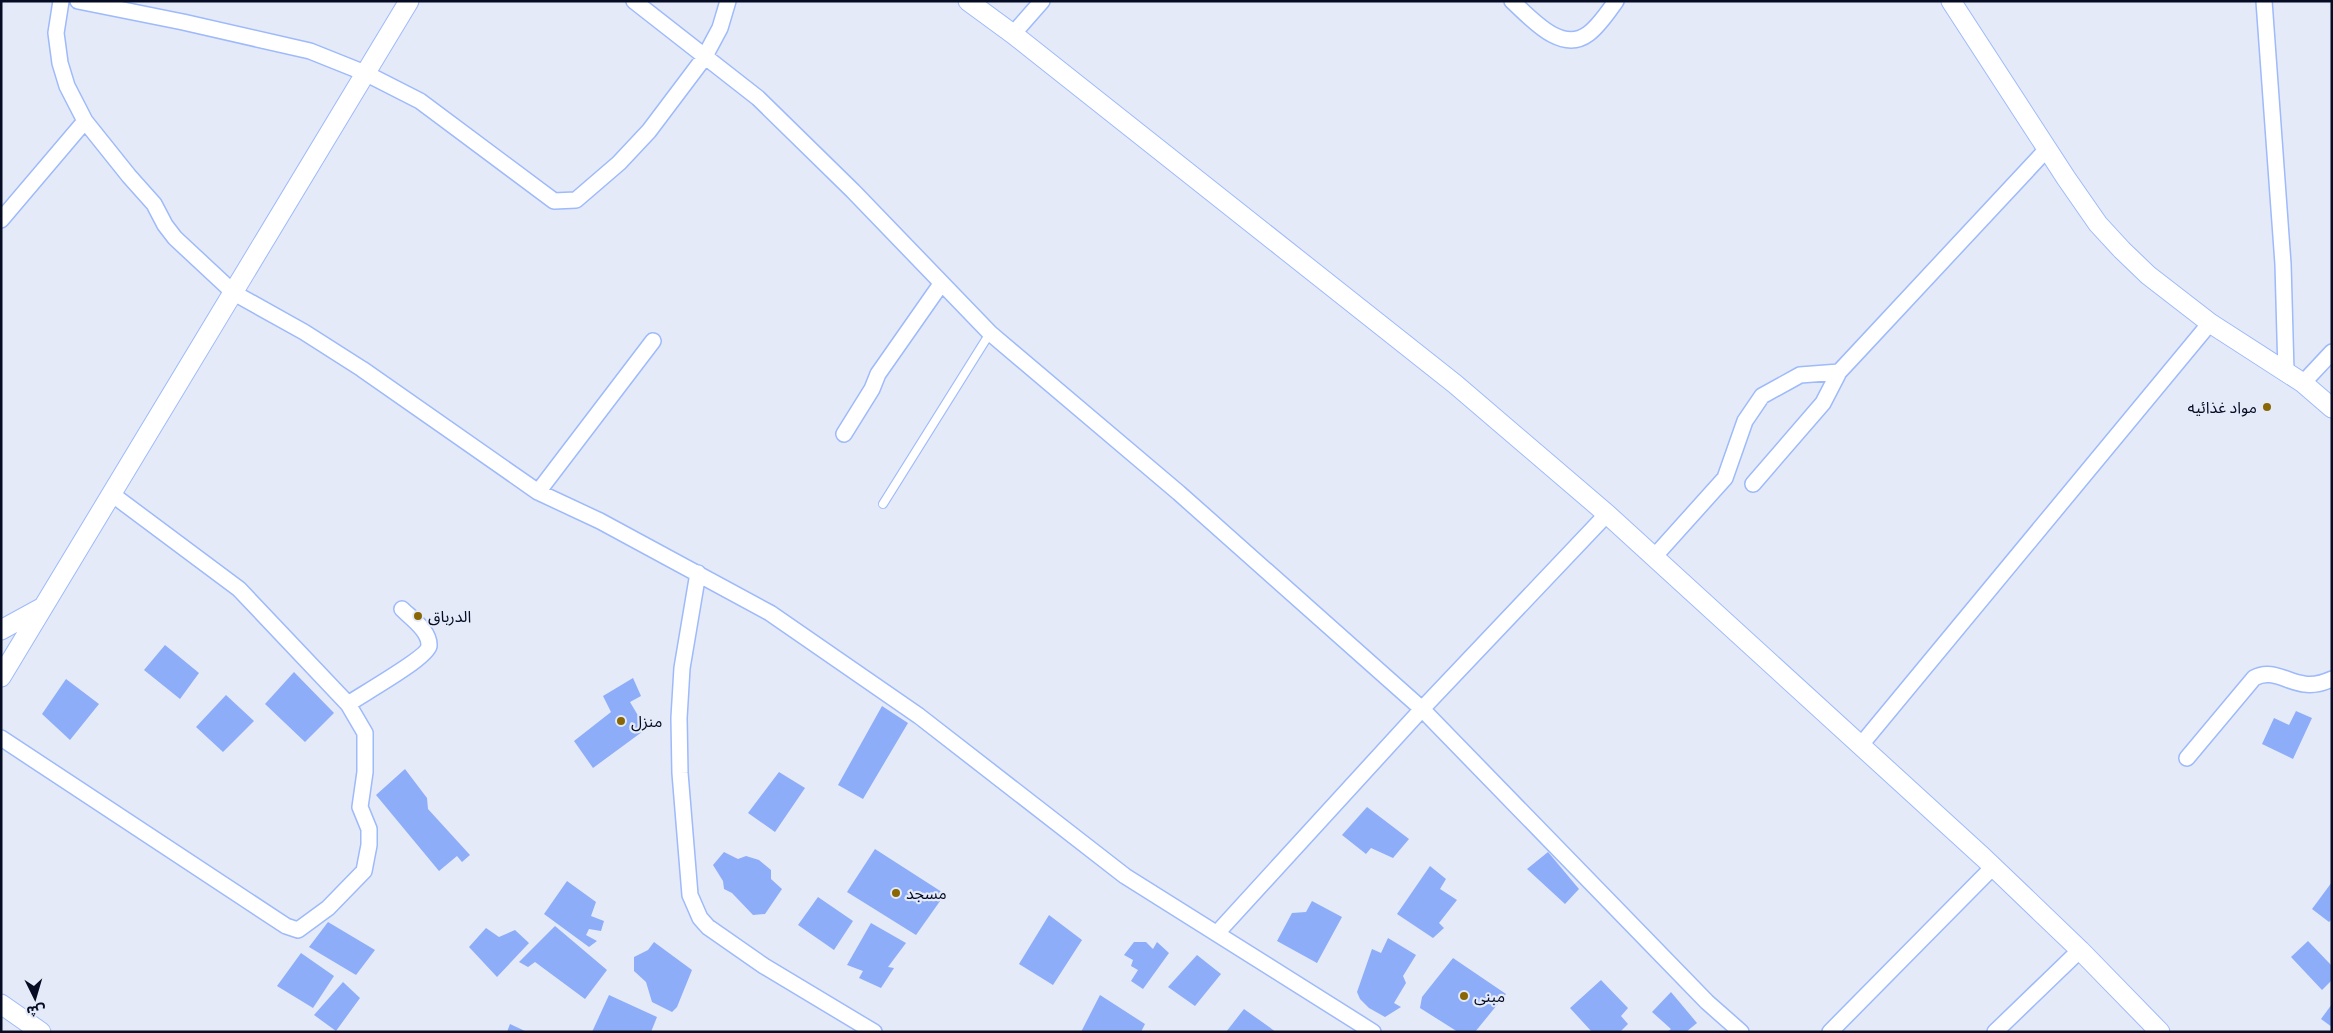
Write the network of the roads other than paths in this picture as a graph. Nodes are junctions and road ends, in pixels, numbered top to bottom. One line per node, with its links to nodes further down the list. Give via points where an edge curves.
1 (61, 1): 15 (street, via 56,33 60,63 67,86)
2 (78, 1): 14 (street, via 310,51)
3 (409, 1): 14 (street)
4 (634, 1): 13 (street)
5 (728, 1): 13 (street, via 720,28)
6 (968, 1): 12 (street)
7 (1042, 1): 12 (street)
8 (1512, 1): 9 (street, via 1545,30 1568,40 1589,34)
9 (1616, 1)
10 (1951, 1): 16 (street)
11 (2264, 1): 25 (street, via 2283,264)
12 (1013, 34): 33 (street, via 1455,384)
13 (704, 58): 14 (street, via 649,131 619,163 576,200 567,202 554,201 420,101); 18 (street, via 758,98)
14 (365, 73): 19 (street)
15 (85, 121): 17 (street); 19 (street, via 154,204 175,238)
16 (2047, 149): 20 (street, via 2098,224 2148,275); 24 (street)
17 (1, 220)
18 (941, 284): 21 (street); 28 (street, via 878,374)
19 (234, 293): 30 (street, via 362,369); 31 (street)
20 (2210, 323): 25 (street); 44 (street)
21 (990, 333): 32 (lane); 42 (street, via 1179,493)
22 (653, 341): 30 (street)
23 (2332, 352): 26 (street)
24 (1839, 372): 29 (street, via 1823,403); 34 (street, via 1800,374 1762,396 1745,422 1725,478)
25 (2286, 372): 26 (street)
26 (2303, 383): 27 (street)
27 (2332, 408)
28 (844, 434)
29 (1753, 484)
30 (538, 492): 35 (street)
31 (113, 495): 36 (street); 41 (street, via 239,589)
32 (883, 504)
33 (1607, 514): 34 (street); 42 (street)
34 (1654, 557): 44 (street)
35 (698, 573): 47 (street, via 770,613 845,664 919,716 1125,876); 51 (street, via 682,668 679,718 690,895 700,918 708,927 764,966)
36 (46, 605): 38 (street); 39 (street)
37 (402, 609): 41 (street, via 425,632 429,645 426,651 416,661)
38 (1, 630)
39 (3, 672)
40 (2332, 679): 45 (street, via 2305,685 2261,674 2254,678)
41 (348, 704): 43 (street, via 364,733 365,772 360,807 368,828 369,845 364,871 328,908 298,930 278,921)
42 (1422, 709): 47 (street); 53 (street)
43 (1, 738)
44 (1860, 746): 46 (street)
45 (2187, 758)
46 (1993, 868): 48 (street); 54 (street)
47 (1218, 932): 52 (street)
48 (2080, 950): 55 (street); 56 (street)
49 (1, 1004): 50 (street)
50 (41, 1032)
51 (874, 1032)
52 (1373, 1032)
53 (1740, 1032)
54 (1830, 1032)
55 (1995, 1032)
56 (2160, 1032)

